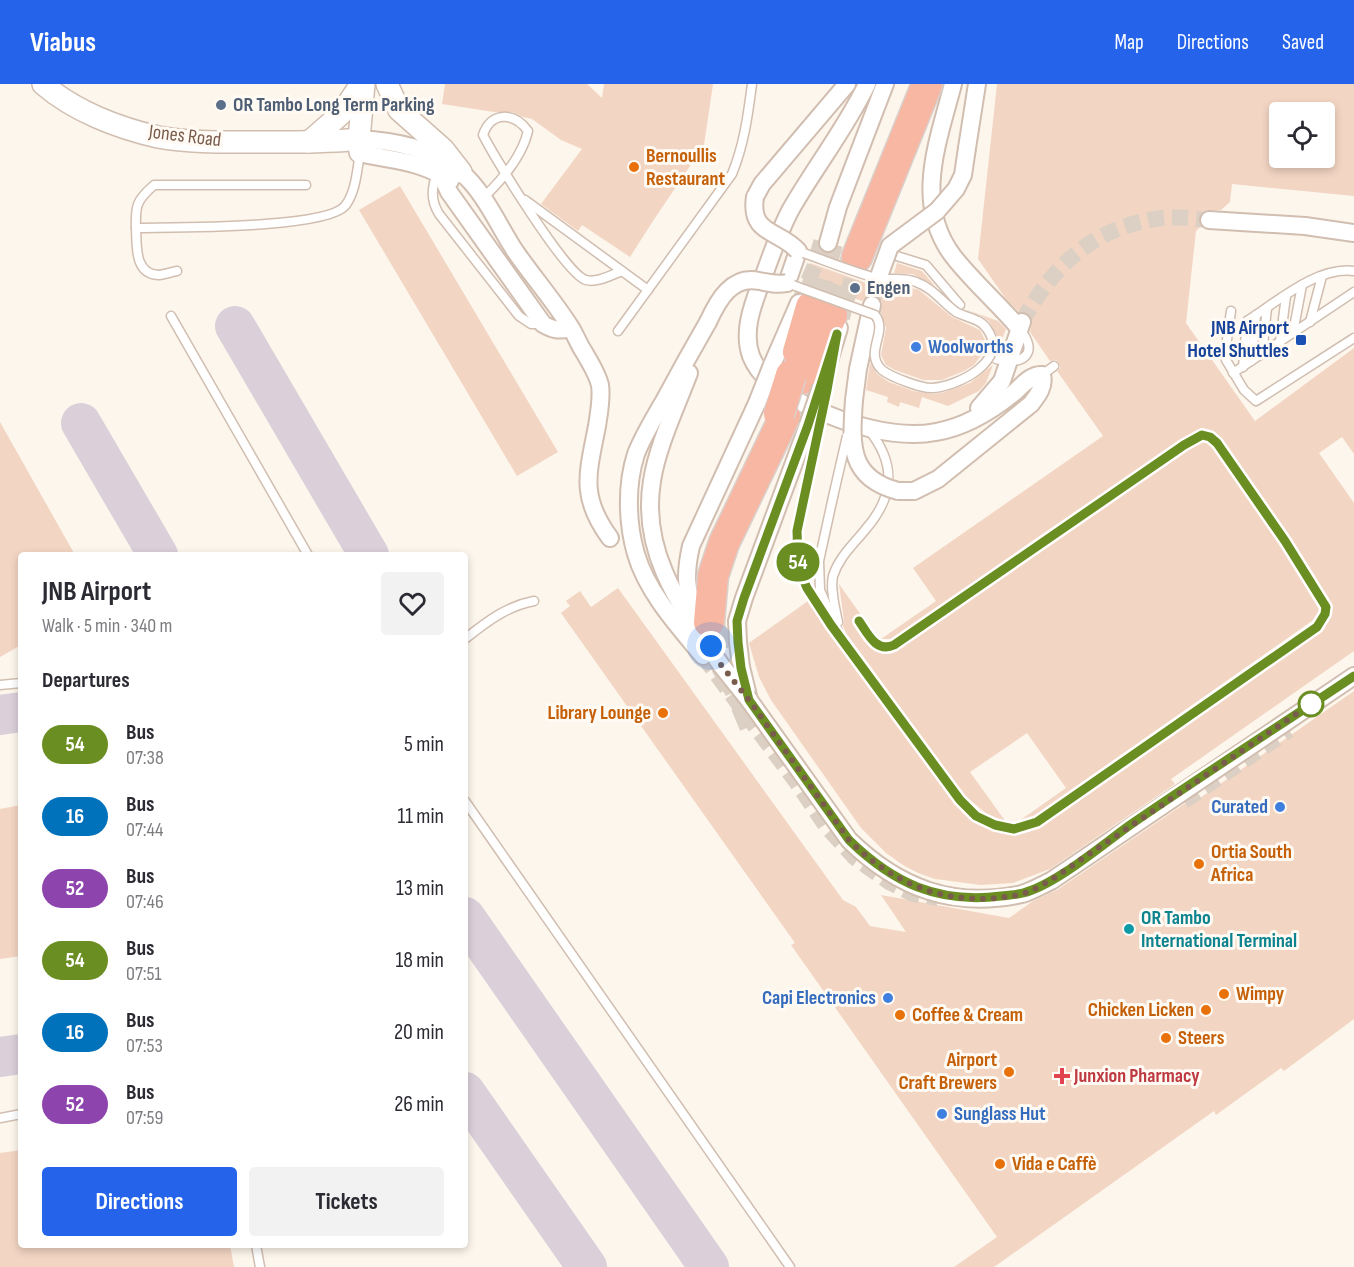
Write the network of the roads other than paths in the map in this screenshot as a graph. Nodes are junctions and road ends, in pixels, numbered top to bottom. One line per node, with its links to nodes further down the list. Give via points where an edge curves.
1 (43, 84): 11 (street, Jones Road, via 100,119 158,137)
2 (362, 84): 11 (street, via 341,114); 12 (street)
3 (387, 84): 13 (street, via 399,110 443,148)
4 (752, 84): 33 (lane, via 744,136 732,174)
5 (847, 84): 23 (street, bridge, via 755,197 754,210 760,225)
6 (867, 84): 55 (street, via 783,226 753,304 748,328 755,364 782,392 812,408)
7 (885, 84): 22 (street)
8 (927, 84): 25 (highway)
9 (953, 84): 56 (street, via 932,168 931,204 940,236 952,255 1020,325 1002,360 1002,381 968,417)
10 (976, 90): 24 (street, bridge, via 960,182 938,210 896,240)
11 (309, 142): 12 (street, Jones Road)
12 (353, 144): 13 (street); 13 (street, via 376,140 413,146 428,152); 20 (lane, via 355,183 344,207 329,216 289,224)
13 (446, 173): 17 (street); 19 (street); 44 (street, via 448,192 543,324 552,330)
14 (506, 174): 14 (lane, via 483,135 486,126 501,116 515,120 528,131); 16 (lane); 17 (lane)
15 (306, 184): 20 (lane, via 154,185 141,196 135,209)
16 (518, 195): 27 (lane); 27 (lane, via 580,278 591,281)
17 (483, 198): 19 (street)
18 (1209, 220): 21 (street)
19 (499, 226): 44 (street)
20 (136, 228): 26 (lane, via 138,260 146,271 158,275)
21 (1354, 233)
22 (826, 244)
23 (798, 251): 30 (lane, bridge); 31 (street)
24 (887, 253): 30 (street, bridge); 36 (lane, via 929,268)
25 (858, 257)
26 (177, 271)
27 (622, 271): 33 (lane)
28 (1354, 271): 29 (lane, via 1343,269)
29 (1322, 276): 32 (lane); 42 (lane)
30 (877, 282): 37 (lane, bridge, via 904,278 917,282 932,289 954,310 980,321 990,335 989,359 980,369 948,385 931,388 885,372 876,363 880,326)
31 (788, 283): 37 (lane, bridge); 43 (street, bridge, via 740,282 722,296)
32 (1302, 285): 35 (lane); 46 (lane)
33 (648, 290): 45 (lane)
34 (1354, 292): 42 (lane)
35 (1286, 296): 38 (lane); 48 (lane)
36 (960, 305)
37 (871, 308): 53 (street)
38 (1268, 308): 49 (lane); 50 (lane, via 1247,321)
39 (1231, 311): 51 (lane, via 1226,360)
40 (824, 315): 52 (highway); 52 (lane)
41 (171, 316): 58 (lane)
42 (1310, 321): 46 (lane)
43 (708, 322): 65 (street, via 636,454 629,517 638,559 659,600); 66 (street, via 657,460 650,521 651,535 672,591)
44 (571, 328): 57 (street, via 600,383 589,491 595,514)
45 (618, 331)
46 (1293, 333): 48 (lane)
47 (1354, 338): 51 (lane, via 1256,401)
48 (1280, 342): 49 (lane)
49 (1262, 354): 50 (lane)
50 (1247, 364): 51 (lane)
51 (1233, 373)
52 (803, 379): 54 (highway, bridge); 54 (lane, bridge)
53 (854, 400): 56 (street, bridge, via 852,440 857,461 870,479 898,491 915,491 938,479 1005,426 1037,397 1048,371 1034,376 977,417); 62 (lane, bridge, via 819,561 820,590)
54 (789, 418): 61 (highway, via 767,451 718,559 710,591); 62 (lane, via 798,561 807,588); 66 (street, via 720,483 691,546 686,567 688,597); 70 (street, via 778,504 737,621 741,668)
55 (867, 427): 56 (street, via 908,434); 64 (lane, via 883,449 889,480 882,507 842,557 832,579 835,609)
56 (943, 430)
57 (610, 538)
58 (306, 552)
59 (534, 600): 63 (lane, via 517,604)
60 (859, 621): 64 (lane, via 879,646 894,645 1202,435 1217,443 1325,604 1325,614 1317,627 1037,822 1014,829 976,816 960,800)
61 (709, 622)
62 (840, 636): 64 (lane)
63 (468, 637)
64 (847, 645)
65 (703, 656)
66 (721, 665): 70 (street, bridge)
67 (1354, 676): 70 (street, via 1051,880 1023,893 981,898 929,892 903,881 866,857 849,840)
68 (18, 683): 69 (lane)
69 (0, 686)
70 (749, 700)
71 (468, 805): 76 (lane)
72 (18, 1115): 73 (lane)
73 (0, 1118)
74 (257, 1248): 75 (lane)
75 (260, 1267)
76 (790, 1267)

